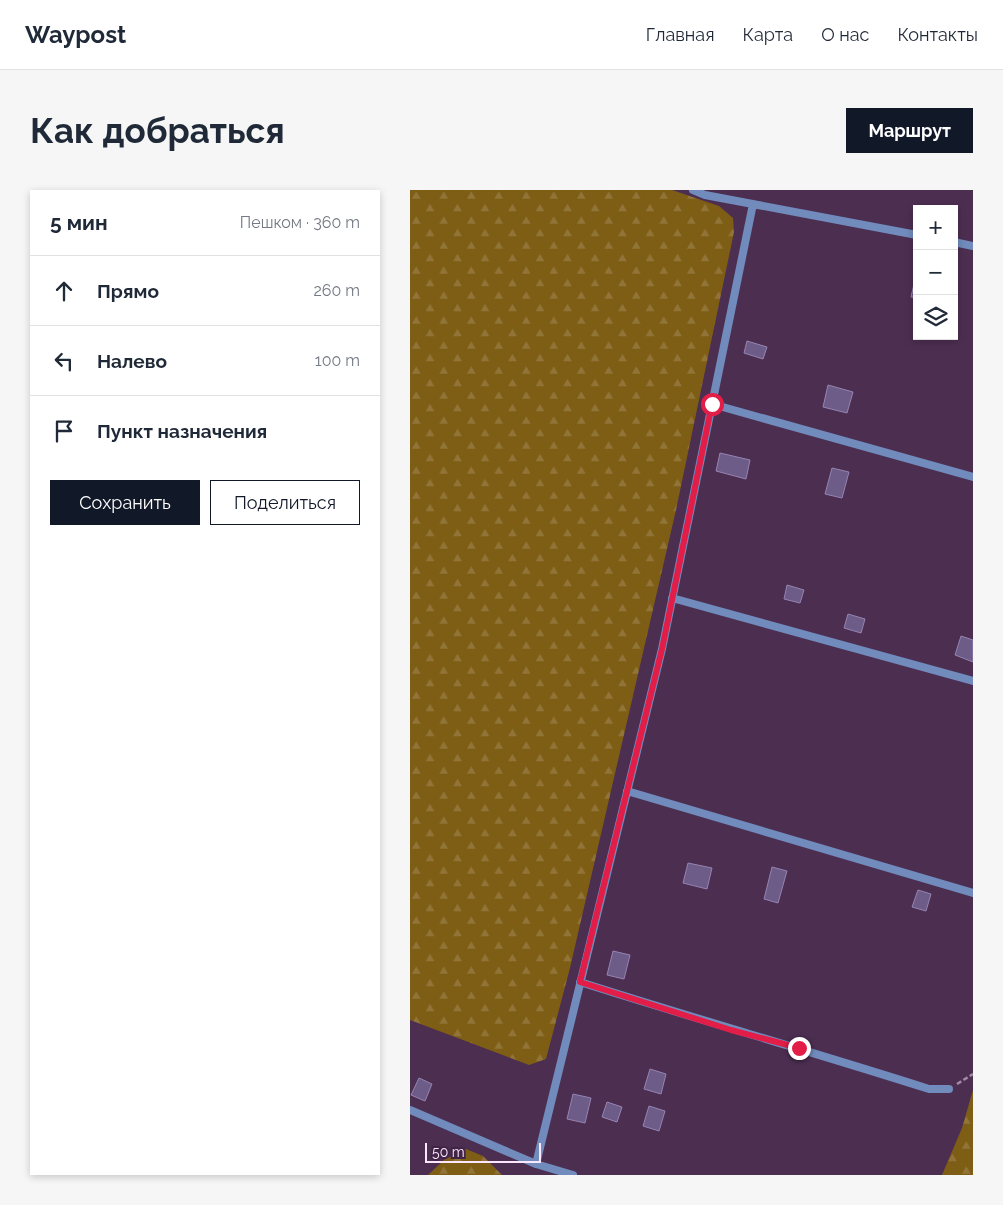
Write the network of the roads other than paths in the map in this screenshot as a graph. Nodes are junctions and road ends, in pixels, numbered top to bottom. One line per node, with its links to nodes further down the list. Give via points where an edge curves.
1 (693, 190): 2 (lane)
2 (752, 204): 3 (lane); 6 (lane)
3 (913, 234)
4 (958, 243): 5 (lane)
5 (973, 246)
6 (712, 404): 7 (lane); 8 (lane)
7 (973, 477)
8 (672, 598): 9 (lane); 10 (lane)
9 (973, 681)
10 (627, 791): 11 (lane); 12 (lane)
11 (973, 893)
12 (580, 982): 13 (lane, via 929,1089); 15 (lane)
13 (948, 1089)
14 (410, 1110): 15 (lane)
15 (536, 1164): 16 (lane)
16 (573, 1175)

